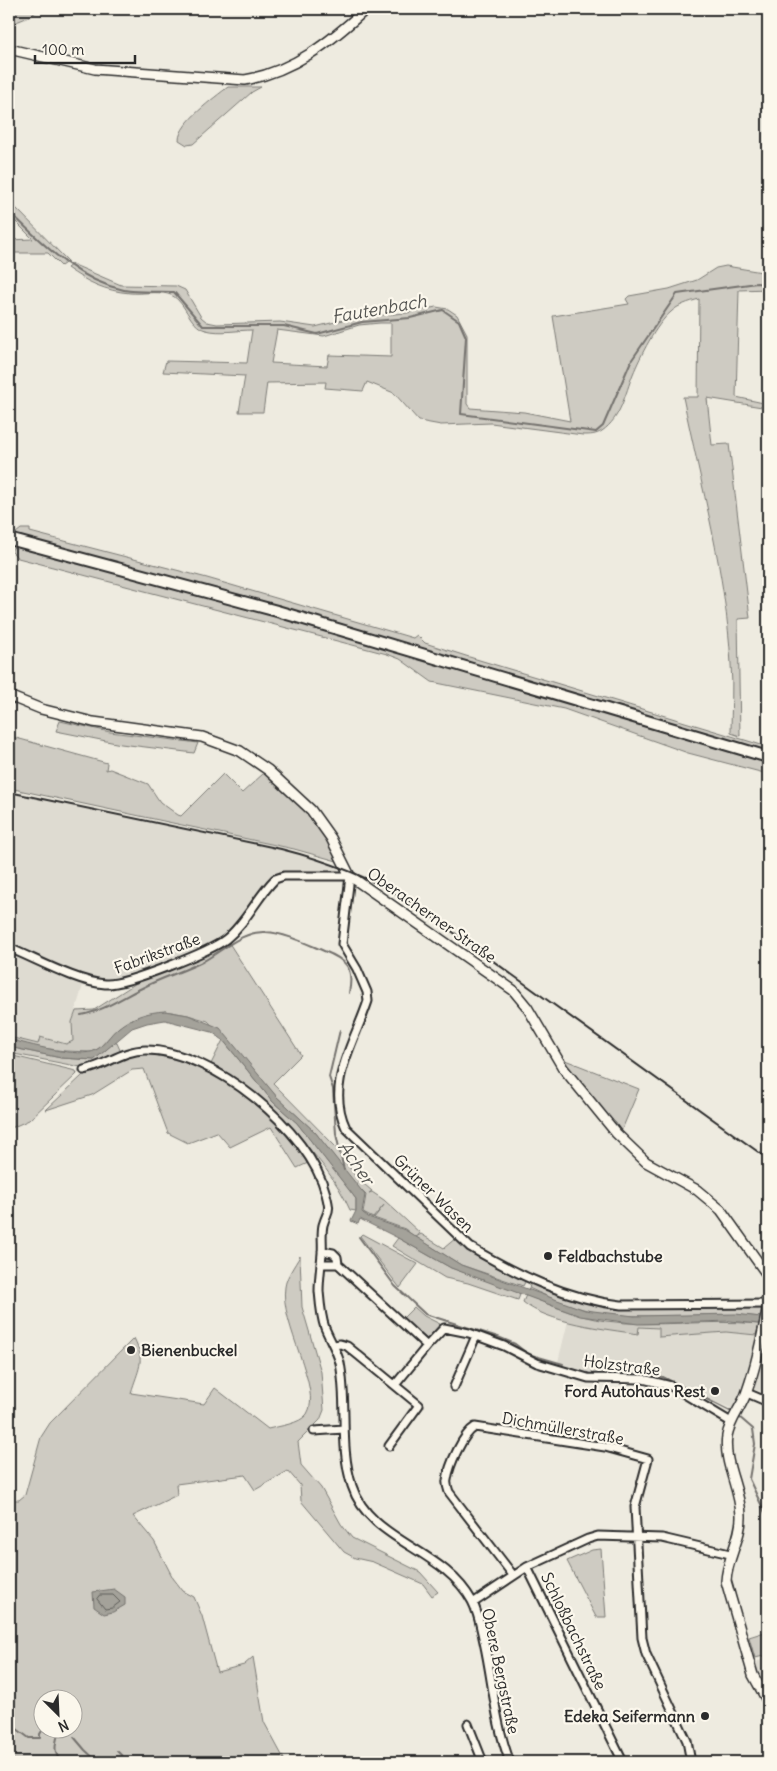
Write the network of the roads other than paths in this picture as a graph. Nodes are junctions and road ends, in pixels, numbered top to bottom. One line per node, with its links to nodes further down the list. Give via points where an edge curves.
1 (366, 9): 2 (street, via 311,54 284,69 245,80 95,69)
2 (9, 49)
3 (9, 539): 5 (main road, via 277,612)
4 (9, 696): 6 (street, Oberacherner Straße, via 93,722 202,737 240,751 268,770 312,810)
5 (768, 757)
6 (350, 876): 7 (street, Fabrikstraße, via 284,876 275,879 226,940 180,962 107,985); 12 (street, Oberacherner Straße, via 513,990 527,1007 563,1068 616,1133 646,1162 697,1190 721,1210); 13 (street, Grüner Wasen, via 342,944 357,969 368,1001 344,1064 337,1093 338,1112 346,1128 470,1247 553,1288 601,1303 620,1305)
7 (9, 948)
8 (84, 1070): 9 (street, Obere Bergstraße, via 124,1053 162,1052 210,1068 244,1090 292,1134 325,1190 330,1212 323,1225)
9 (322, 1252): 10 (street, Obere Bergstraße); 11 (street, via 333,1253)
10 (321, 1264): 11 (street); 15 (street, Obere Bergstraße, via 320,1305 324,1326)
11 (338, 1264): 16 (street)
12 (768, 1276)
13 (768, 1308): 19 (street)
14 (476, 1336): 16 (street, Holzstraße, via 444,1328); 18 (street); 21 (street, Holzstraße, via 537,1363 588,1378 643,1379 671,1386)
15 (334, 1346): 17 (street, via 347,1346); 22 (street, Obere Bergstraße, via 340,1362)
16 (427, 1346): 17 (street)
17 (395, 1385): 24 (street, via 419,1405)
18 (454, 1387)
19 (747, 1393): 20 (street); 21 (street)
20 (768, 1402)
21 (735, 1416): 26 (street, via 727,1452 741,1516)
22 (344, 1429): 23 (street); 29 (street, Obere Bergstraße, via 352,1485 367,1514 436,1561 459,1582)
23 (314, 1431)
24 (389, 1446)
25 (635, 1536): 26 (street, via 662,1538); 27 (street, Schloßbachstraße, via 588,1539); 28 (street, Dichmüllerstraße, via 634,1507 648,1459 605,1447 476,1427 463,1439 447,1480 449,1492); 35 (street, via 643,1646 678,1720)
26 (730, 1554): 30 (street, via 727,1590 753,1675)
27 (527, 1567): 28 (street, Schloßbachstraße); 34 (street, Schloßbachstraße)
28 (513, 1574): 29 (street, Schloßbachstraße)
29 (473, 1603): 33 (street, Obere Bergstraße, via 487,1654 502,1742)
30 (768, 1702)
31 (468, 1724): 32 (street)
32 (483, 1762)
33 (510, 1762)
34 (623, 1762)
35 (691, 1762)

